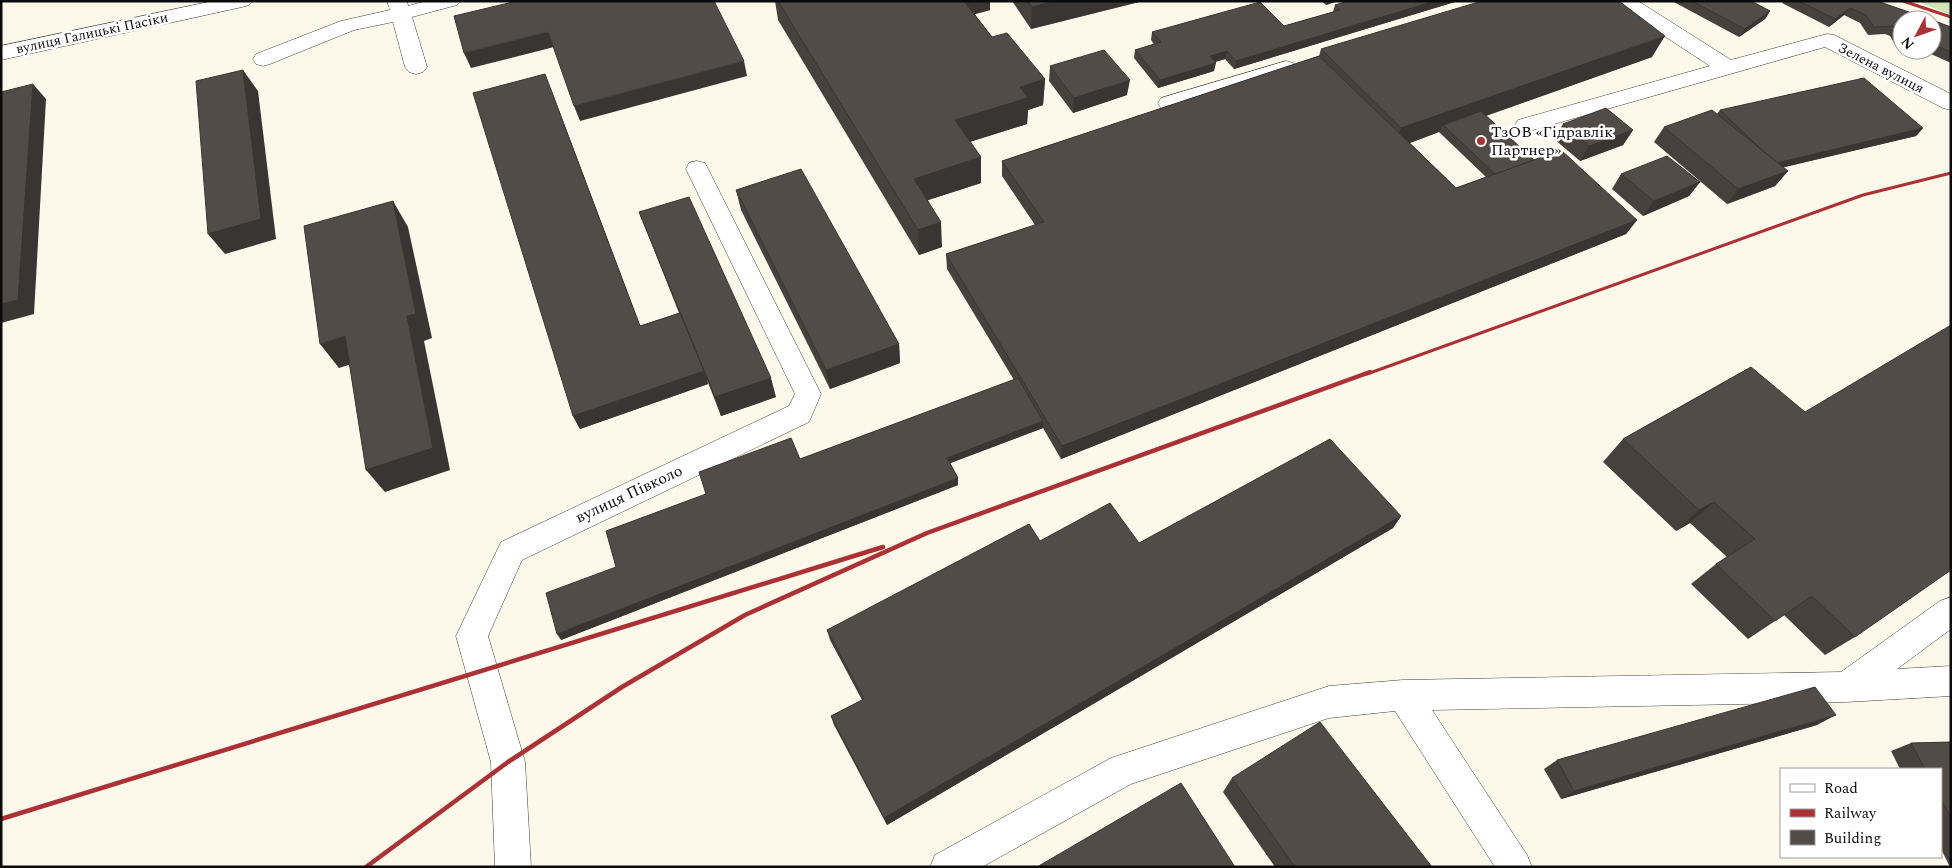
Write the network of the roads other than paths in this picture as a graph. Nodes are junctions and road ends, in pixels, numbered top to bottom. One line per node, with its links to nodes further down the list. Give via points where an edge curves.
1 (242, 1): 5 (street, вулиця Галицькі Пасіки)
2 (450, 1): 4 (street)
3 (1624, 1): 9 (street)
4 (398, 8): 6 (street); 8 (street)
5 (1, 53)
6 (263, 59)
7 (1302, 62): 10 (street)
8 (416, 68)
9 (1728, 68): 11 (street, Зелена вулиця, via 1827,40); 12 (street, Зелена вулиця)
10 (1169, 103)
11 (1951, 103)
12 (1526, 125)
13 (697, 169): 18 (street, вулиця Півколо, via 808,394 799,414 511,550 472,636 508,762)
14 (1951, 611): 16 (street)
15 (1951, 681): 16 (street)
16 (1846, 687): 17 (street)
17 (1403, 695): 19 (street, via 1329,702 1123,770); 20 (street)
18 (513, 867)
19 (947, 867)
20 (1516, 867)

